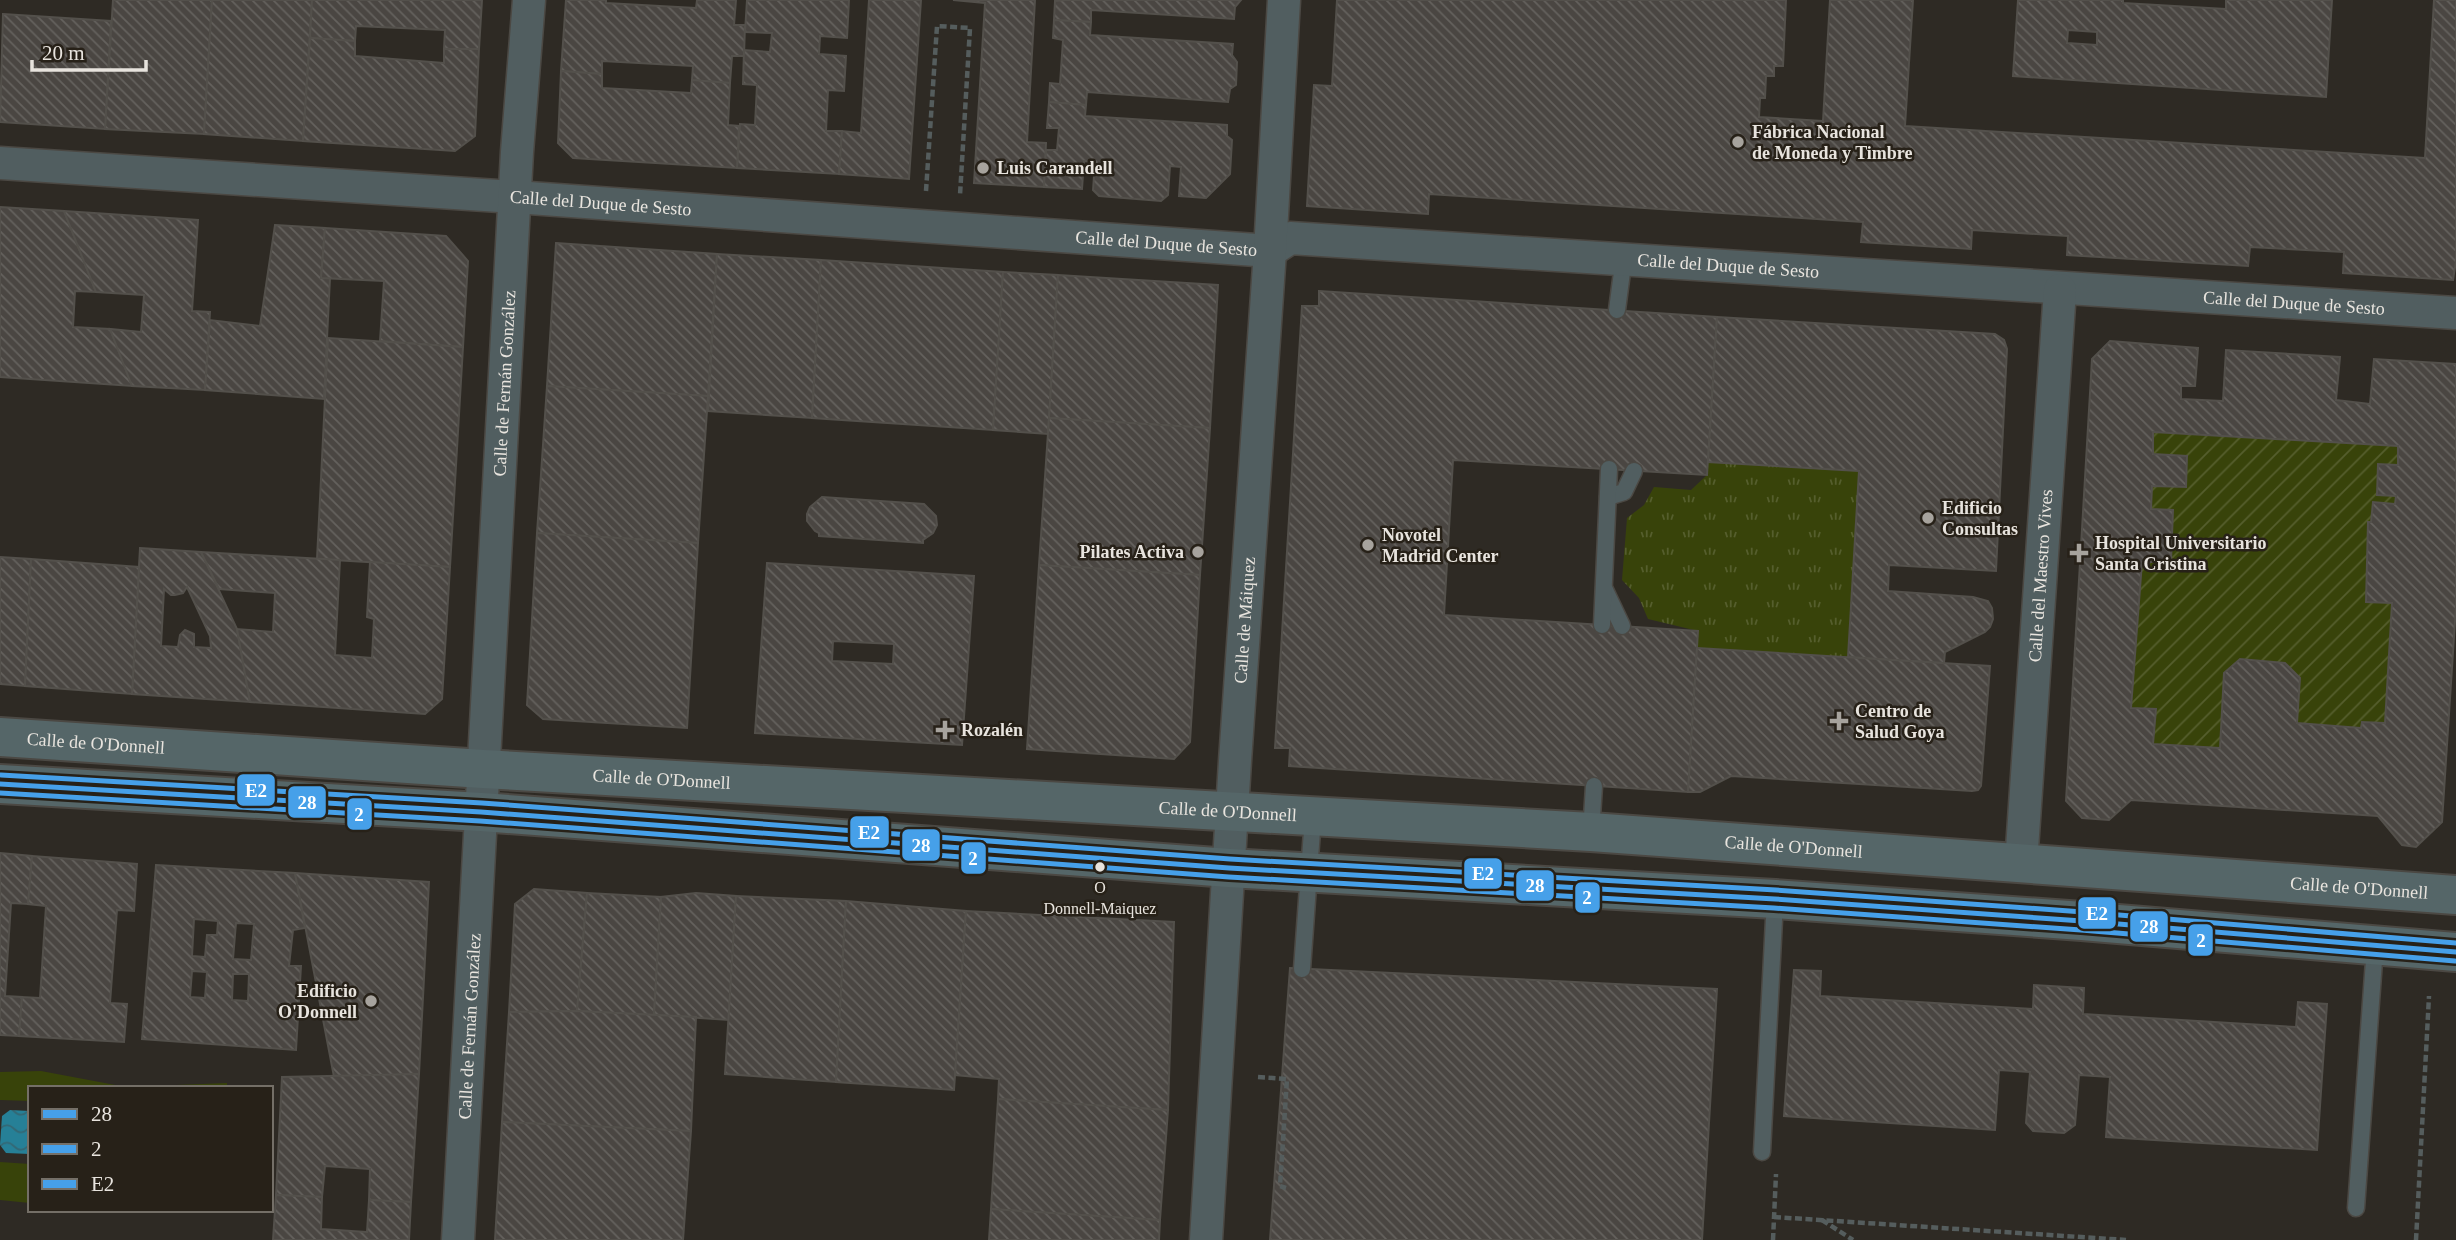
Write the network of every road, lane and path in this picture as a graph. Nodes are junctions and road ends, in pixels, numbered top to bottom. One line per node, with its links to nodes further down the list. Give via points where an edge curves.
1 (529, 0): 4 (street, Calle de Fernán González)
2 (1284, 0): 7 (street, Calle de Máiquez)
3 (0, 163): 4 (street, Calle del Duque de Sesto)
4 (515, 197): 5 (street, Calle del Duque de Sesto); 19 (street, Calle de Fernán González)
5 (924, 227): 6 (street, Calle del Duque de Sesto); 6 (path, via 937,26 970,28)
6 (957, 229): 7 (street, Calle del Duque de Sesto)
7 (1270, 251): 8 (street, Calle del Duque de Sesto, via 1290,238); 22 (street, Calle de Máiquez)
8 (1624, 257): 9 (street, Calle del Duque de Sesto); 10 (lane)
9 (2060, 290): 11 (street, Calle del Duque de Sesto); 26 (street, Calle del Maestro Vives)
10 (1617, 310)
11 (2456, 313)
12 (1609, 469): 14 (lane)
13 (1634, 471): 14 (lane, via 1624,492)
14 (1608, 497): 15 (lane)
15 (1603, 587): 16 (lane); 17 (lane)
16 (1602, 625)
17 (1622, 626)
18 (0, 737): 19 (main road, Calle de O'Donnell)
19 (483, 769): 22 (main road, Calle de O'Donnell); 23 (street, Calle de Fernán González)
20 (0, 785): 23 (main road)
21 (1594, 786): 25 (lane)
22 (1232, 811): 24 (main road, Calle de O'Donnell); 27 (street, Calle de Máiquez)
23 (481, 812): 27 (main road); 41 (street, Calle de Fernán González)
24 (1313, 817): 25 (main road, Calle de O'Donnell); 28 (lane)
25 (1591, 832): 26 (main road, Calle de O'Donnell)
26 (2021, 864): 29 (main road, Calle de O'Donnell)
27 (1229, 868): 28 (main road); 42 (street, Calle de Máiquez)
28 (1309, 872): 30 (main road); 33 (lane)
29 (2456, 895)
30 (1775, 899): 31 (main road); 36 (lane)
31 (2375, 947): 32 (main road); 38 (lane)
32 (2456, 953)
33 (1302, 969)
34 (2429, 996): 45 (path)
35 (1258, 1077): 37 (path, via 1287,1079 1280,1186)
36 (1762, 1152)
37 (1286, 1188)
38 (2356, 1208)
39 (1774, 1217): 40 (path)
40 (1822, 1220): 43 (path); 44 (path)
41 (458, 1240)
42 (1206, 1240)
43 (1853, 1240)
44 (2126, 1240)
45 (2416, 1240)

